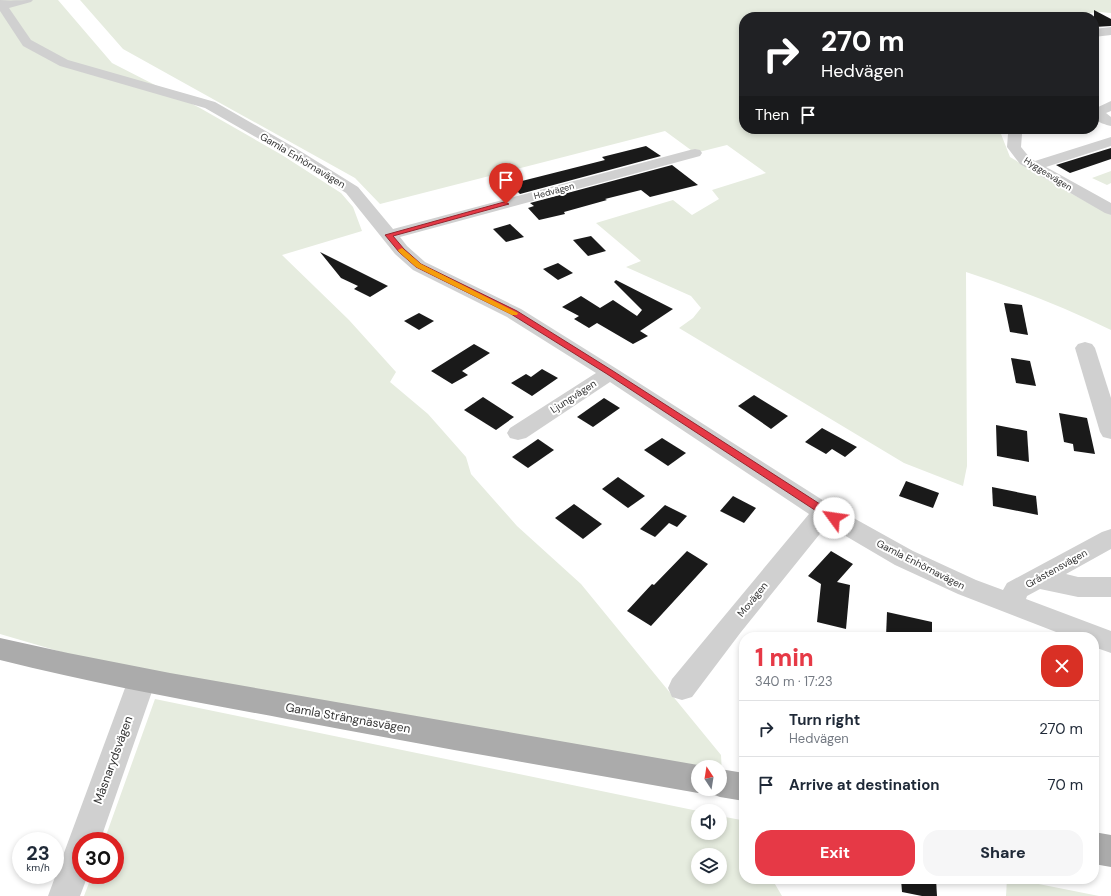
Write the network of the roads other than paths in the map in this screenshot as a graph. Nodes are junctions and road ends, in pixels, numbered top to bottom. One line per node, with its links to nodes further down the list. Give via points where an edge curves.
1 (27, 0): 2 (street)
2 (1, 5): 13 (street, Gamla Enhörnavägen, via 27,43 64,63 210,105 292,152 352,190)
3 (1111, 105): 4 (street)
4 (1099, 111)
5 (1099, 114): 6 (street)
6 (1111, 122)
7 (1015, 134): 10 (street, Hyggesvägen, via 1014,146 1025,162)
8 (1111, 141): 10 (street)
9 (695, 153): 13 (street, Hedvägen)
10 (1035, 167): 11 (street, Hyggesvägen)
11 (1104, 200): 12 (street, Hyggesvägen)
12 (1111, 210)
13 (389, 235): 15 (street, Gamla Enhörnavägen, via 419,266 514,313)
14 (1085, 348): 16 (street)
15 (610, 373): 17 (street, Ljungvägen); 18 (street, Gamla Enhörnavägen)
16 (1111, 432)
17 (518, 433)
18 (824, 512): 22 (street, Gamla Enhörnavägen, via 904,558); 28 (street, Movägen)
19 (1111, 538): 20 (street, Gråstensvägen)
20 (1037, 578): 21 (street, via 1078,587); 22 (street, Gråstensvägen, via 1016,590)
21 (1111, 588)
22 (1011, 605): 23 (street, Gamla Enhörnavägen)
23 (1084, 632)
24 (1099, 638): 25 (street, Gamla Enhörnavägen)
25 (1111, 642)
26 (0, 649): 27 (main road, Gamla Strängnäsvägen)
27 (142, 680): 29 (main road, Gamla Strängnäsvägen); 32 (street, Måsnarydsvägen)
28 (682, 688)
29 (691, 778)
30 (727, 784): 31 (main road)
31 (739, 786)
32 (87, 832)
33 (1099, 849): 34 (main road)
34 (1111, 851)
35 (72, 874): 36 (street)
36 (64, 896)

